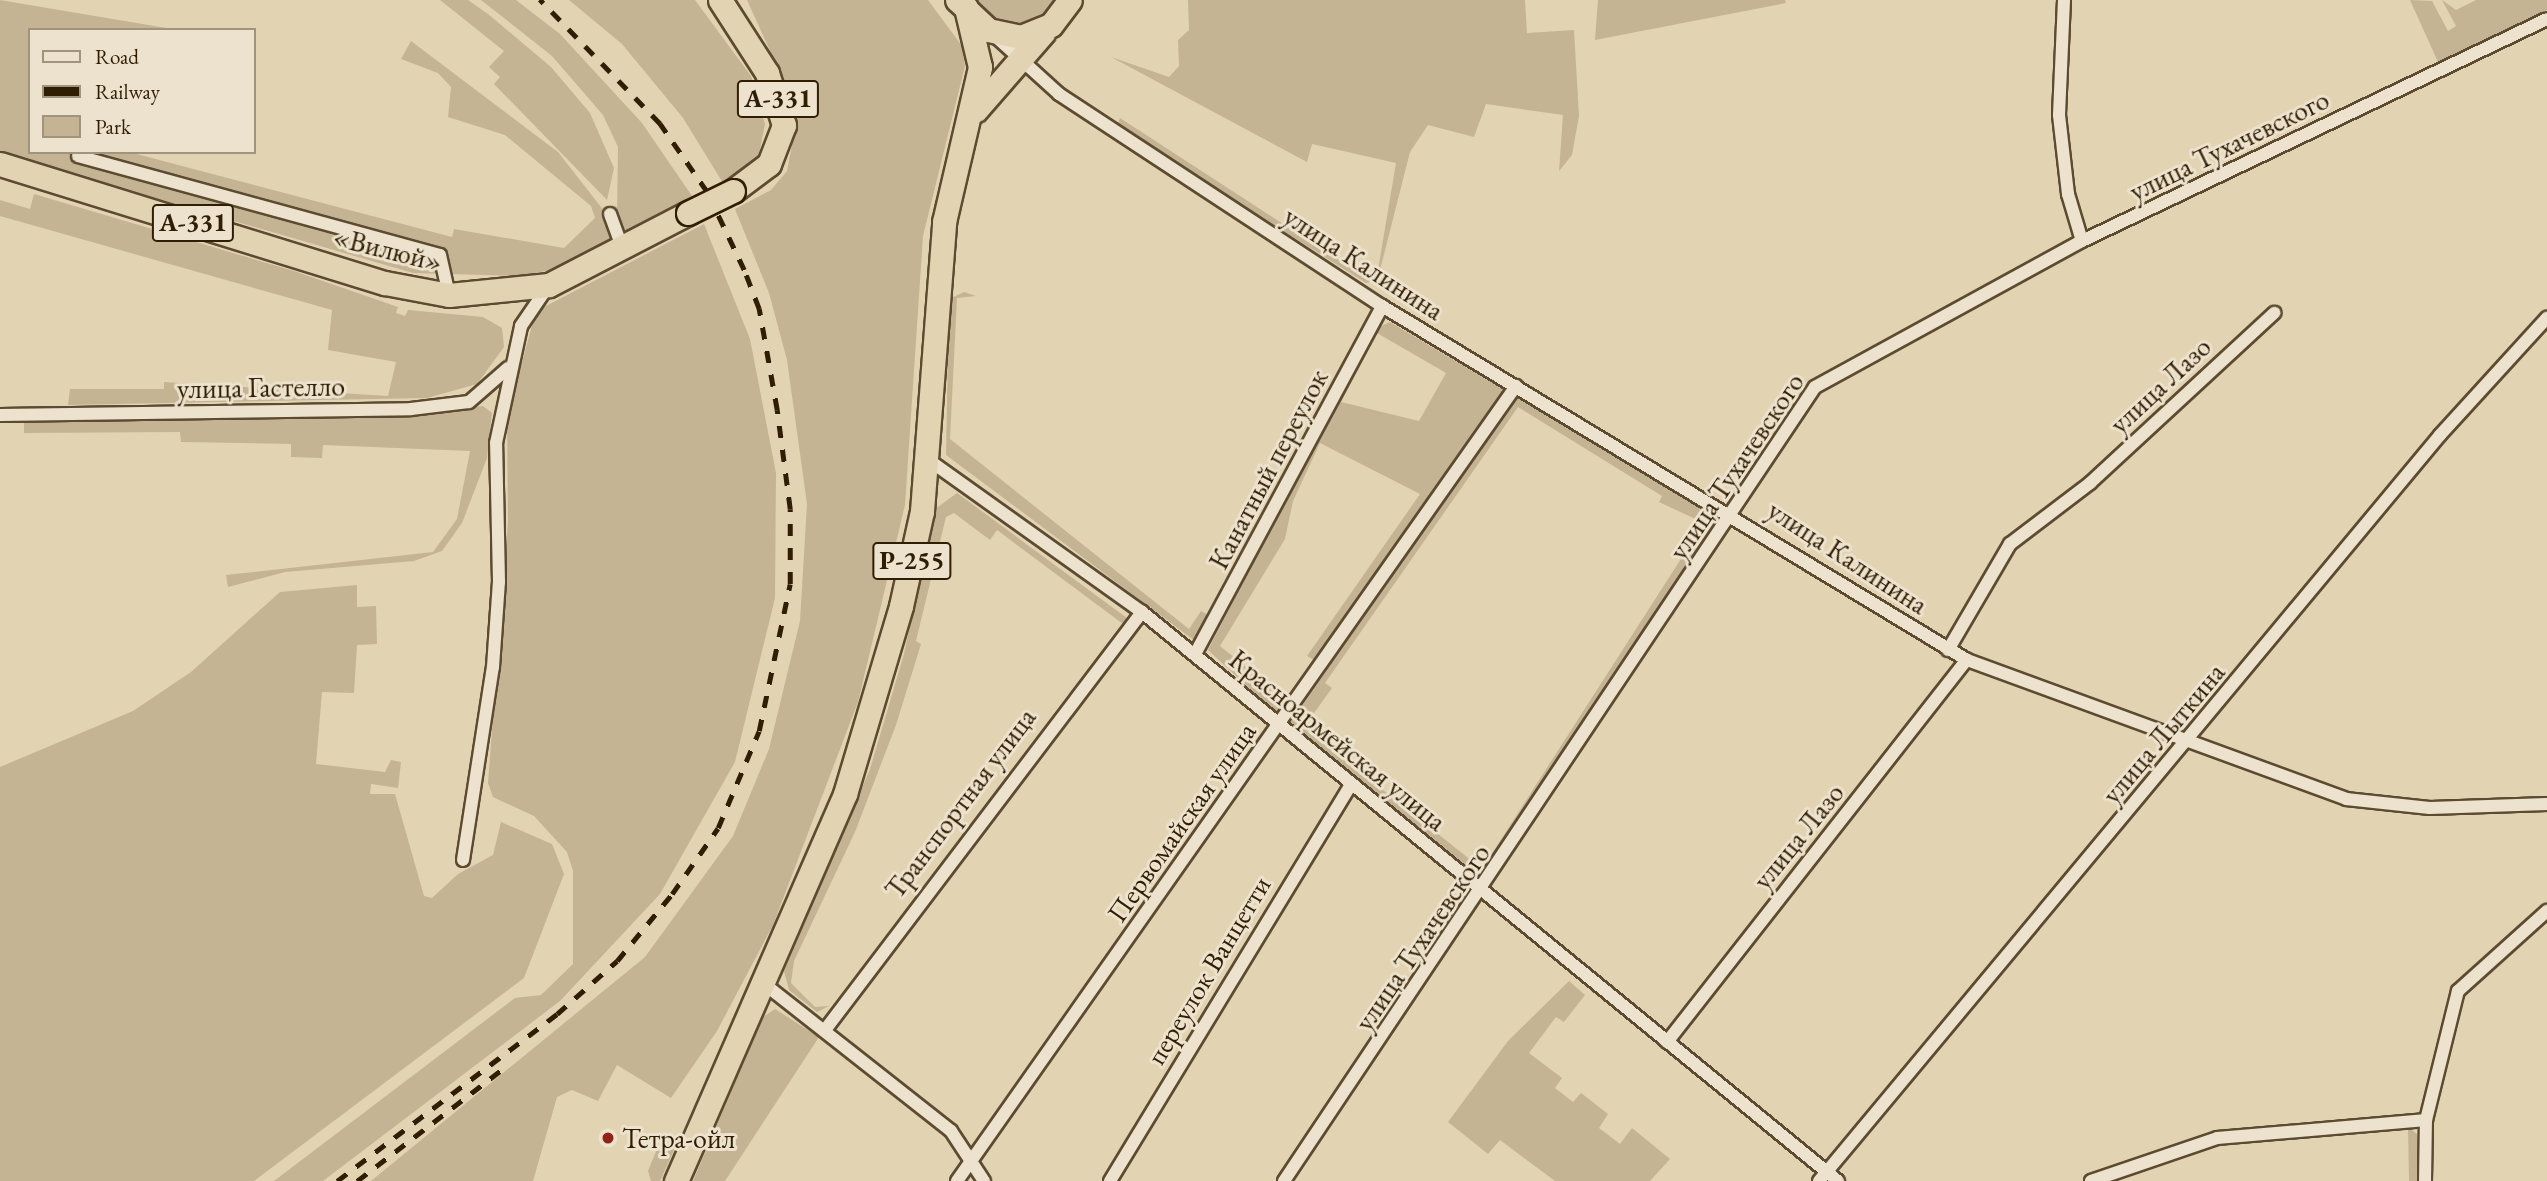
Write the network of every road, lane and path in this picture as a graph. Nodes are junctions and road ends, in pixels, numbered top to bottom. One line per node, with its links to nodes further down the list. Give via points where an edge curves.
1 (720, 0): 13 (highway, «Вилюй» / А-331, bridge, via 767,73 784,125 769,164 733,191)
2 (2064, 0): 12 (street, via 2059,116 2068,194)
3 (962, 3): 6 (highway, Р-255); 8 (highway, Р-255, via 980,67)
4 (1066, 7): 6 (highway, Р-255, via 1021,37); 7 (highway, Р-255)
5 (2547, 19): 12 (street, улица Тухачевского)
6 (988, 30): 7 (street, улица Калинина)
7 (1017, 56): 8 (highway, Р-255); 16 (street, улица Калинина, via 1059,94)
8 (970, 118): 22 (highway, Р-255, via 944,222)
9 (78, 156): 15 (street, via 440,255)
10 (0, 164): 15 (highway, «Вилюй» / А-331, via 385,283)
11 (610, 214): 13 (street)
12 (2082, 241): 23 (street, улица Тухачевского, via 1826,378 1792,416)
13 (623, 250): 14 (highway, «Вилюй» / А-331)
14 (549, 285): 15 (highway, «Вилюй» / А-331); 19 (street, via 521,326)
15 (449, 295)
16 (1382, 306): 20 (street, улица Калинина); 26 (street, Канатный переулок)
17 (2274, 313): 25 (street, улица Лазо, via 2090,482 2010,544)
18 (2547, 318): 29 (street, улица Лыткина, via 2440,435)
19 (508, 368): 21 (street, улица Гастелло, via 483,396 434,407); 32 (street, via 496,443 499,582 493,667)
20 (1516, 386): 23 (street, улица Калинина); 28 (street, Первомайская улица)
21 (0, 415)
22 (926, 458): 24 (street, Красноармейская улица); 35 (highway, Р-255, via 913,555 866,734)
23 (1732, 512): 25 (street, улица Калинина); 33 (street, улица Тухачевского)
24 (1142, 612): 26 (street, Красноармейская улица); 36 (street, Транспортная улица)
25 (1948, 650): 27 (street, улица Калинина)
26 (1195, 654): 28 (street, Красноармейская улица)
27 (1967, 660): 29 (street, улица Калинина); 37 (street, улица Лазо)
28 (1278, 726): 30 (street, Красноармейская улица); 39 (street, Первомайская улица)
29 (2191, 738): 31 (street, улица Калинина, via 2346,799 2430,808); 40 (street, улица Лыткина)
30 (1350, 786): 33 (street, Красноармейская улица); 44 (street, переулок Ванцетти)
31 (2547, 804)
32 (463, 860)
33 (1485, 890): 37 (street, Красноармейская улица); 45 (street, улица Тухачевского)
34 (2547, 911): 38 (street, via 2458,991)
35 (763, 983): 36 (street); 41 (highway, Р-255)
36 (825, 1030): 39 (street, via 951,1131)
37 (1667, 1042): 40 (street, Красноармейская улица)
38 (2426, 1120): 47 (street, via 2217,1138); 48 (street)
39 (972, 1162): 42 (street, Первомайская улица); 43 (street)
40 (1823, 1176): 46 (street, Красноармейская улица)
41 (676, 1181)
42 (957, 1181)
43 (984, 1181)
44 (1110, 1181)
45 (1284, 1181)
46 (1838, 1181)
47 (2091, 1181)
48 (2425, 1181)

